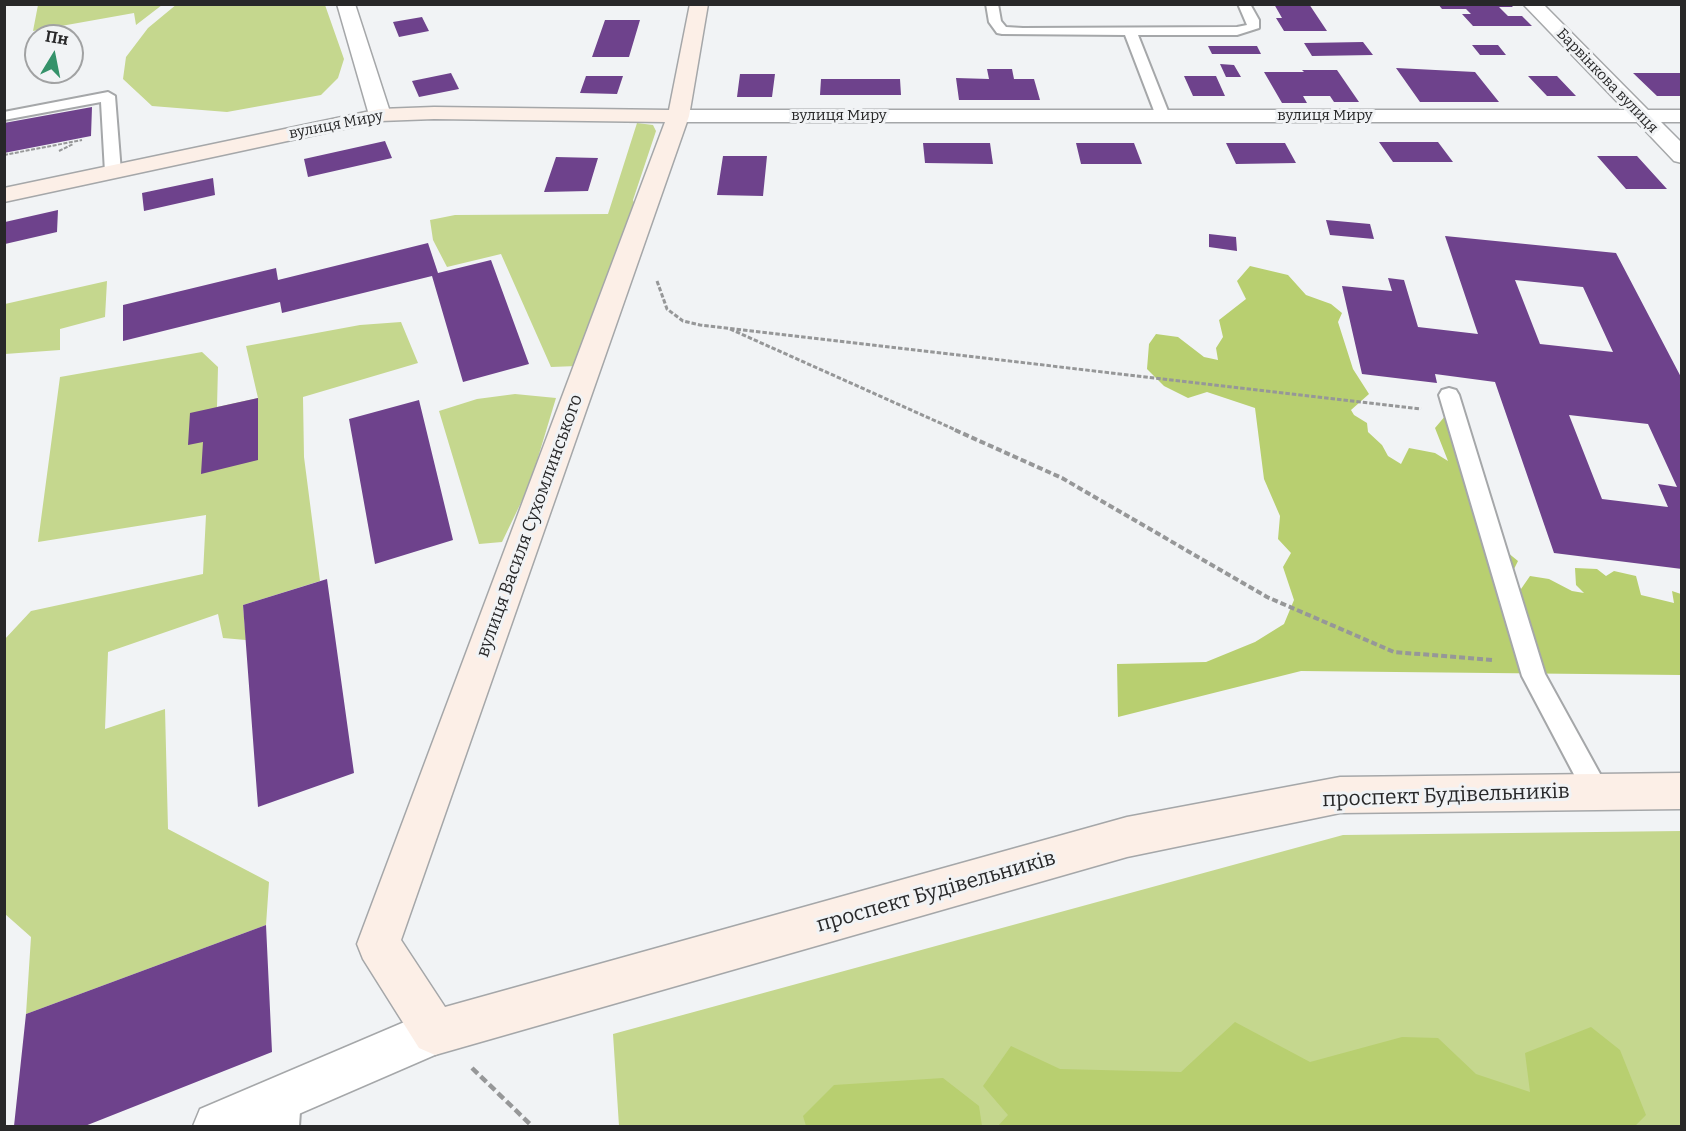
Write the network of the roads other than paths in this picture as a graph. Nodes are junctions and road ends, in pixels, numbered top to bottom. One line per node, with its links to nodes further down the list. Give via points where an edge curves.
1 (346, 4): 7 (street)
2 (699, 4): 9 (street, вулиця Василя Сухомлинського)
3 (992, 4): 6 (lane, via 1002,30)
4 (1244, 4): 6 (lane, via 1254,28)
5 (1532, 4): 11 (street, Барвінкова вулиця)
6 (1130, 31): 10 (lane)
7 (380, 115): 9 (street, вулиця Миру); 14 (street, вулиця Миру)
8 (4, 116): 14 (lane, via 108,96)
9 (678, 116): 10 (street, вулиця Миру); 19 (street, вулиця Василя Сухомлинського, via 378,944)
10 (1163, 116): 11 (street, вулиця Миру)
11 (1641, 116): 12 (street, вулиця Миру); 13 (street, Барвінкова вулиця)
12 (1682, 116)
13 (1682, 156)
14 (112, 172): 15 (street, вулиця Миру)
15 (4, 195)
16 (1452, 404): 18 (lane, via 1534,676)
17 (1682, 790): 18 (street, проспект Будівельників)
18 (1597, 792): 19 (street, проспект Будівельників, via 1340,795 1127,837)
19 (435, 1032): 20 (street, проспект Будівельників)
20 (284, 1112): 21 (street, проспект Будівельників)
21 (217, 1126)

